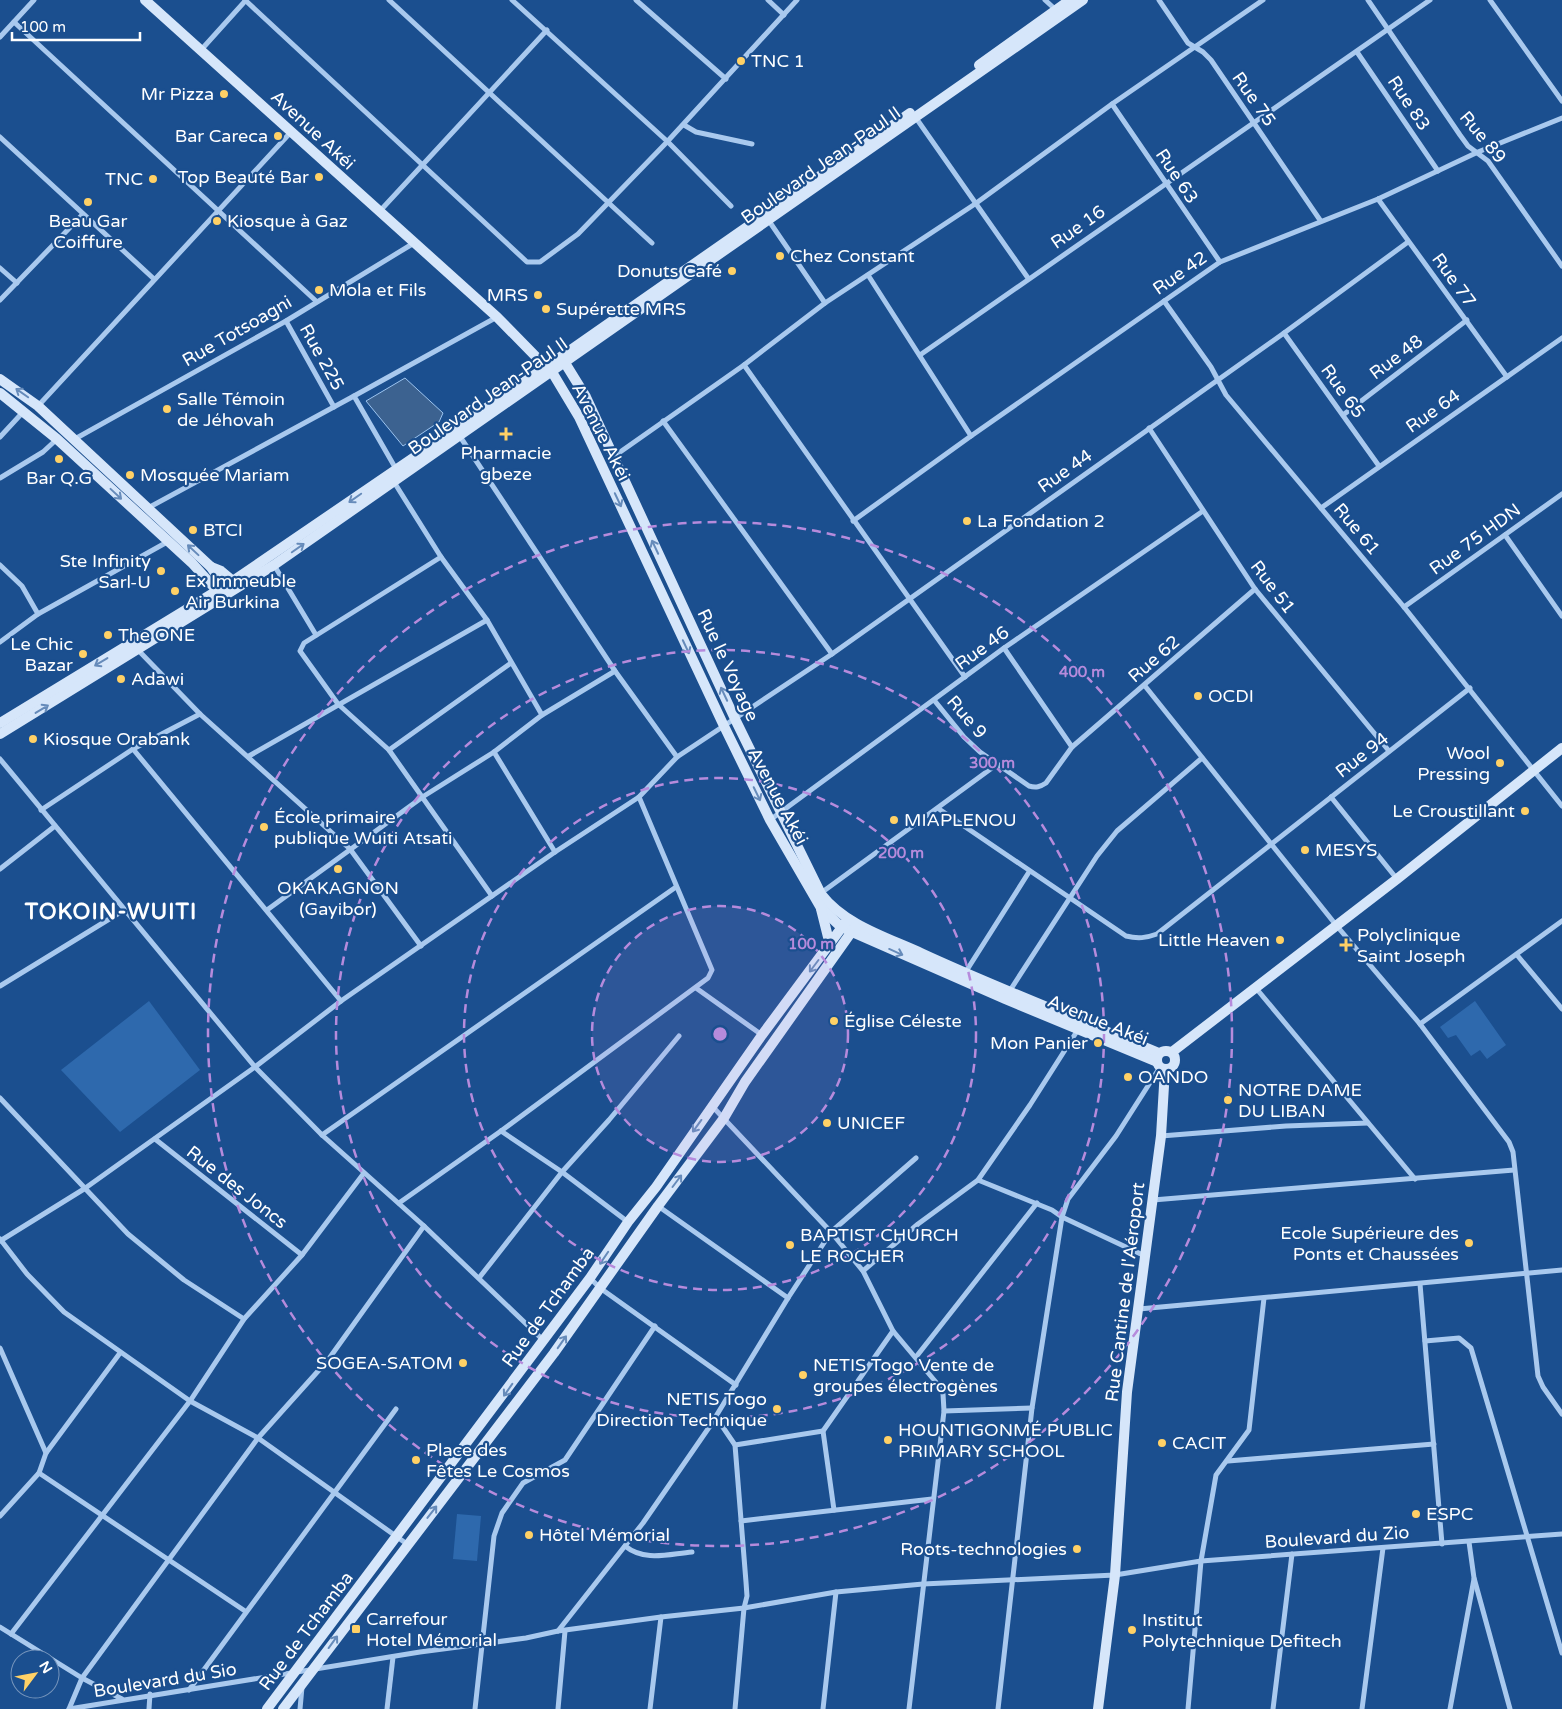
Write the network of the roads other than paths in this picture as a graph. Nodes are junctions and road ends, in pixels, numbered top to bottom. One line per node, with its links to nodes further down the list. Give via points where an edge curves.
1 (34, 0): 19 (street)
2 (145, 0): 24 (main road, Avenue Akéi)
3 (245, 0): 24 (street); 39 (street)
4 (389, 0): 27 (street)
5 (512, 0): 20 (street)
6 (636, 0): 26 (street)
7 (768, 0): 18 (street)
8 (798, 0): 18 (street)
9 (1045, 0): 17 (street)
10 (1070, 0): 17 (main road, Boulevard Jean-Paul II)
11 (1083, 0): 30 (main road, Boulevard Jean-Paul II)
12 (1159, 0): 23 (street, Rue 75, via 1182,35)
13 (1263, 0): 23 (street)
14 (1368, 0): 21 (street, Rue 89)
15 (1430, 0): 21 (street, Rue 16)
16 (1490, 0): 28 (street)
17 (1056, 10): 72 (main road, Boulevard Jean-Paul II)
18 (784, 15): 26 (street)
19 (14, 22): 22 (street); 46 (street)
20 (547, 30): 27 (street); 36 (street)
21 (1389, 30): 25 (street, Rue 16); 38 (street, Rue 89, via 1460,135)
22 (0, 37)
23 (1195, 48): 29 (street); 32 (street, Rue 75, via 1211,60)
24 (201, 50): 34 (main road, Avenue Akéi)
25 (1357, 52): 32 (street, Rue 16); 40 (street, Rue 83)
26 (726, 80): 33 (street)
27 (489, 92): 39 (street); 43 (street)
28 (1562, 101)
29 (1112, 104): 41 (street, Rue 63); 44 (street)
30 (916, 118): 44 (street); 50 (main road, Boulevard Jean-Paul II)
31 (1562, 118): 38 (street, Rue 42)
32 (1254, 123): 41 (street, Rue 16); 49 (street, Rue 75)
33 (684, 124): 36 (street); 37 (street, via 696,132)
34 (292, 132): 46 (street); 47 (main road, Avenue Akéi)
35 (0, 137): 48 (street)
36 (668, 142): 43 (street); 45 (street)
37 (752, 144)
38 (1478, 152): 40 (street, Rue 42); 55 (street, Rue 89, via 1488,161)
39 (423, 164): 43 (street, via 527,262 540,262 578,234); 47 (street)
40 (1438, 171): 42 (street, Rue 42)
41 (1165, 183): 54 (street, Rue 63); 59 (street, Rue 16)
42 (1378, 199): 49 (street, Rue 42); 51 (street, Rue 77)
43 (610, 202): 53 (street)
44 (975, 204): 57 (street); 59 (street)
45 (731, 206)
46 (218, 209): 58 (street); 62 (street)
47 (379, 212): 52 (main road, Avenue Akéi)
48 (83, 214): 58 (street); 60 (street)
49 (1320, 220): 54 (street, Rue 42)
50 (769, 221): 64 (street); 72 (main road, Boulevard Jean-Paul II)
51 (1408, 242): 66 (street, Rue 77); 68 (street, Rue 44)
52 (414, 243): 62 (street, Rue Totsoagni); 65 (main road, Avenue Akéi)
53 (652, 243)
54 (1220, 262): 63 (street, Rue 42)
55 (1562, 266)
56 (0, 268): 60 (street)
57 (868, 275): 64 (street); 70 (street)
58 (154, 278): 78 (street)
59 (1028, 278): 70 (street, Rue 16)
60 (16, 283): 61 (street)
61 (0, 300)
62 (316, 300): 67 (street, Rue Totsoagni)
63 (1164, 301): 75 (street, Rue 61); 85 (street, Rue 42)
64 (825, 303): 71 (street)
65 (497, 317): 72 (main road, Avenue Akéi); 77 (street)
66 (1467, 320): 73 (street, Rue 77); 81 (street, Rue 48)
67 (286, 321): 79 (street, Rue 225); 88 (street, Rue Totsoagni)
68 (1284, 333): 75 (street, Rue 44); 81 (street, Rue 65)
69 (1562, 338): 73 (street, Rue 64)
70 (920, 355): 85 (street)
71 (744, 365): 82 (street); 98 (street)
72 (552, 366): 84 (main road, Boulevard Jean-Paul II); 89 (main road, Rue le Voyage, via 586,397); 91 (main road, Boulevard Jean-Paul II); 131 (main road, Avenue Akéi, one-way to 131)
73 (1507, 377): 90 (street, Rue 64)
74 (0, 379): 78 (main road, one-way to 74)
75 (1217, 380): 83 (street, Rue 44); 95 (street, Rue 61)
76 (0, 393): 80 (main road)
77 (354, 396): 79 (street); 91 (street)
78 (38, 406): 88 (main road)
79 (334, 407): 96 (street)
80 (24, 411): 86 (street); 87 (main road)
81 (1343, 415): 90 (street, Rue 65)
82 (663, 421): 89 (street); 119 (street)
83 (1149, 428): 97 (street, Rue 51); 109 (street, Rue 44)
84 (459, 435): 93 (main road, Boulevard Jean-Paul II); 121 (street)
85 (971, 436): 98 (street, Rue 42)
86 (0, 437)
87 (56, 439): 92 (street, via 43,452); 101 (main road, one-way to 101)
88 (73, 440): 96 (main road)
89 (613, 457): 129 (main road, Rue le Voyage, one-way to 89)
90 (1379, 466): 95 (street, Rue 64)
91 (396, 469): 106 (main road, Boulevard Jean-Paul II, one-way to 106)
92 (0, 478)
93 (394, 481): 102 (street); 104 (main road, Boulevard Jean-Paul II, one-way to 93)
94 (1562, 494): 99 (street, Rue 75 HDN)
95 (1321, 508): 110 (street, Rue 61)
96 (147, 509): 100 (main road)
97 (1203, 511): 107 (street, Rue 51); 117 (street, Rue 46)
98 (853, 521): 109 (street)
99 (1505, 534): 110 (street, Rue 75 HDN); 111 (street)
100 (177, 536): 101 (street); 106 (main road, one-way to 100, via 211,567)
101 (168, 542): 105 (main road); 112 (street)
102 (442, 557): 114 (street); 115 (street)
103 (0, 565): 112 (street, via 22,586)
104 (274, 565): 106 (main road, Boulevard Jean-Paul II); 115 (street)
105 (201, 572): 106 (main road); 108 (main road)
106 (226, 589): 108 (main road, Boulevard Jean-Paul II); 118 (main road, Boulevard Jean-Paul II)
107 (1255, 589): 123 (street, Rue 62); 137 (street, Rue 51)
108 (206, 598): 130 (main road, Boulevard Jean-Paul II, one-way to 130)
109 (910, 598): 119 (street, Rue 44); 122 (street)
110 (1404, 607): 124 (street, Rue 61)
111 (1560, 608): 113 (street)
112 (38, 614): 116 (street)
113 (1562, 616)
114 (487, 620): 120 (street); 126 (street)
115 (316, 635): 126 (street, via 302,645 300,655)
116 (0, 642)
117 (1004, 648): 122 (street, Rue 46); 133 (street)
118 (138, 650): 127 (street); 132 (main road, Boulevard Jean-Paul II, one-way to 118)
119 (832, 654): 129 (street, Rue 44)
120 (511, 663): 128 (street); 136 (street)
121 (615, 671): 128 (street); 140 (street)
122 (965, 676): 125 (street, Rue 46)
123 (1145, 686): 133 (street, Rue 62); 142 (street)
124 (1470, 688): 137 (street, Rue 94); 144 (street, Rue 61)
125 (934, 700): 143 (street, Rue 9, via 964,737); 152 (street, Rue 46)
126 (338, 704): 136 (street); 139 (street)
127 (200, 714): 135 (street); 139 (street)
128 (542, 715): 138 (street)
129 (735, 719): 131 (street, Rue 44); 152 (main road, Rue le Voyage)
130 (0, 723)
131 (723, 724): 140 (street, Rue 44); 153 (main road, Avenue Akéi, one-way to 153)
132 (0, 734)
133 (1072, 747): 145 (street, Rue 62, via 1046,782 1035,788)
134 (1562, 748): 144 (main road)
135 (133, 749): 151 (street); 167 (street)
136 (389, 750): 146 (street)
137 (1390, 751): 148 (street, Rue 94)
138 (494, 752): 146 (street); 157 (street)
139 (249, 756): 156 (street)
140 (677, 756): 147 (street, Rue 44)
141 (0, 758): 151 (street)
142 (1202, 758): 155 (street); 164 (street, via 1117,831)
143 (996, 765): 145 (street, Rue 9); 150 (street)
144 (1534, 771): 149 (street, Rue 61); 160 (main road)
145 (1029, 786)
146 (424, 796): 156 (street); 163 (street)
147 (639, 797): 157 (street, Rue 44); 161 (street)
148 (1331, 797): 155 (street, Rue 94); 160 (street)
149 (1562, 806)
150 (939, 809): 159 (street, Rue 94); 162 (street)
151 (41, 810): 154 (street)
152 (781, 813): 153 (street, Rue 46); 162 (main road, Rue le Voyage)
153 (770, 820): 162 (main road, Avenue Akéi)
154 (55, 826): 158 (street); 166 (street)
155 (1271, 844): 164 (street, Rue 94, via 1148,938 1126,936); 170 (street)
156 (350, 849): 167 (street); 172 (street)
157 (555, 852): 163 (street, Rue 44)
158 (0, 869)
159 (1030, 872): 164 (street, Rue 94); 174 (street)
160 (1398, 879): 170 (main road)
161 (676, 887): 177 (street, via 712,970); 193 (street)
162 (817, 895): 165 (main road, Avenue Akéi); 169 (main road, Rue le Voyage)
163 (492, 896): 172 (street, Rue 44)
164 (1069, 899): 178 (street)
165 (821, 908): 169 (main road, Avenue Akéi); 171 (main road)
166 (124, 910): 175 (street); 187 (street)
167 (267, 910): 179 (street)
168 (1562, 921): 173 (street)
169 (850, 925): 171 (main road, Rue de Tchamba); 174 (main road, Rue le Voyage); 178 (main road, Avenue Akéi, one-way to 178); 190 (main road, Rue de Tchamba)
170 (1336, 925): 176 (main road); 181 (street)
171 (830, 945): 183 (main road, Rue de Tchamba, one-way to 183)
172 (421, 946): 179 (street, Rue 44)
173 (1517, 955): 180 (street); 181 (street)
174 (965, 973): 178 (main road, Rue le Voyage)
175 (0, 986)
176 (1255, 987): 185 (main road); 191 (street)
177 (696, 988): 183 (street); 192 (street)
178 (1007, 996): 182 (main road, Rue le Voyage)
179 (340, 1001): 187 (street, Rue 44)
180 (1562, 1009)
181 (1420, 1024): 197 (street, via 1502,1131 1513,1152)
182 (1080, 1025): 186 (main road, Rue le Voyage); 201 (street)
183 (762, 1035): 189 (main road, Rue de Tchamba)
184 (679, 1036): 198 (street)
185 (1172, 1052): 186 (main road, via 1165,1050); 186 (main road, Rue Cantine de l'Aéroport, via 1174,1064)
186 (1160, 1062): 194 (main road, Rue Cantine de l'Aéroport); 207 (street, via 1116,1136 1068,1199)
187 (255, 1067): 193 (street); 195 (street, Rue 44)
188 (0, 1098): 202 (street)
189 (712, 1106): 190 (street); 208 (main road, Rue de Tchamba, one-way to 208)
190 (724, 1118): 206 (main road, Rue de Tchamba, one-way to 190); 210 (street)
191 (1368, 1123): 194 (street); 200 (street)
192 (501, 1131): 198 (street); 204 (street)
193 (322, 1135): 199 (street)
194 (1161, 1136): 203 (main road, Rue Cantine de l'Aéroport)
195 (155, 1139): 202 (street, Rue 44); 212 (street, Rue des Joncs)
196 (916, 1158): 210 (street)
197 (1514, 1170): 200 (street); 216 (street)
198 (562, 1172): 208 (street); 217 (street)
199 (364, 1173): 204 (street); 212 (street)
200 (1415, 1179): 203 (street)
201 (978, 1180): 205 (street); 215 (street, via 918,1224)
202 (84, 1189): 211 (street, Rue 44); 224 (street, via 160,1262)
203 (1153, 1200): 213 (main road, Rue Cantine de l'Aéroport)
204 (399, 1202): 209 (street)
205 (1037, 1203): 207 (street); 231 (street)
206 (658, 1206): 220 (main road, Rue de Tchamba); 221 (street)
207 (1062, 1217): 213 (street); 234 (street)
208 (628, 1222): 218 (main road, Rue de Tchamba, one-way to 218)
209 (424, 1226): 217 (street); 240 (street, via 328,1360)
210 (831, 1232): 215 (street); 221 (street)
211 (0, 1240): 230 (street, via 64,1312)
212 (302, 1255): 224 (street)
213 (1146, 1257): 223 (main road, Rue Cantine de l'Aéroport)
214 (1562, 1270): 216 (street)
215 (863, 1271): 226 (street)
216 (1526, 1274): 219 (street); 237 (street, via 1538,1376)
217 (479, 1278): 227 (street)
218 (590, 1278): 220 (street); 227 (main road, Rue de Tchamba)
219 (1420, 1284): 222 (street); 228 (street)
220 (600, 1288): 225 (street); 256 (main road, Rue de Tchamba, one-way to 220)
221 (788, 1298): 232 (street)
222 (1264, 1298): 223 (street); 244 (street, via 1249,1430)
223 (1139, 1309): 264 (main road, Rue Cantine de l'Aéroport, via 1128,1392)
224 (244, 1319): 233 (street)
225 (655, 1326): 232 (street); 276 (street, via 565,1460 523,1483 502,1513 494,1536)
226 (894, 1331): 231 (street); 239 (street)
227 (543, 1340): 253 (main road, Rue de Tchamba, one-way to 253)
228 (1425, 1342): 241 (street); 254 (street, via 1459,1338 1471,1348)
229 (0, 1348): 243 (street)
230 (120, 1353): 233 (street); 243 (street)
231 (916, 1357): 236 (street, via 943,1394)
232 (736, 1385): 238 (street)
233 (190, 1401): 240 (street); 250 (street)
234 (1032, 1408): 236 (street); 266 (street)
235 (396, 1409): 246 (street)
236 (944, 1411): 247 (street)
237 (1562, 1413)
238 (716, 1417): 242 (street); 258 (street)
239 (823, 1431): 242 (street); 248 (street)
240 (258, 1438): 246 (street); 262 (street)
241 (1434, 1444): 244 (street); 257 (street)
242 (735, 1445): 251 (street)
243 (46, 1453): 245 (street)
244 (1228, 1461): 263 (street, via 1216,1475)
245 (39, 1473): 249 (street); 250 (street)
246 (334, 1491): 253 (street); 270 (street)
247 (932, 1498): 248 (street); 267 (street)
248 (834, 1510): 251 (street)
249 (0, 1516)
250 (101, 1516): 262 (street); 275 (street)
251 (741, 1522): 269 (street, via 747,1596)
252 (1562, 1534): 254 (street, Boulevard du Zio)
253 (398, 1537): 256 (street); 280 (main road, Rue de Tchamba)
254 (1527, 1537): 255 (street, Boulevard du Zio); 277 (street)
255 (1469, 1542): 257 (street, Boulevard du Zio); 265 (street)
256 (408, 1544): 279 (main road, Rue de Tchamba, one-way to 256)
257 (1442, 1544): 259 (street, Boulevard du Zio)
258 (625, 1546): 260 (street, via 646,1557); 274 (street)
259 (1383, 1548): 261 (street, Boulevard du Zio); 302 (street)
260 (692, 1552)
261 (1292, 1554): 263 (street, Boulevard du Zio); 301 (street)
262 (168, 1561): 270 (street); 281 (street)
263 (1201, 1561): 264 (street, Boulevard du Zio); 300 (street)
264 (1115, 1575): 266 (street, Boulevard du Zio); 299 (main road, Rue Cantine de l'Aéroport)
265 (1474, 1578): 303 (street); 304 (street)
266 (1013, 1579): 267 (street, Boulevard du Zio); 298 (street)
267 (923, 1584): 268 (street, Boulevard du Zio); 297 (street)
268 (836, 1592): 269 (street, Boulevard du Zio); 296 (street)
269 (744, 1608): 271 (street, Boulevard du Sio); 295 (street)
270 (245, 1611): 283 (street)
271 (661, 1617): 273 (street, Boulevard du Sio); 294 (street)
272 (0, 1627): 275 (street)
273 (565, 1630): 274 (street, Boulevard du Sio); 293 (street)
274 (558, 1631): 276 (street, Boulevard du Sio)
275 (11, 1634): 281 (street)
276 (483, 1644): 278 (street, Boulevard du Sio); 292 (street)
277 (1562, 1652)
278 (393, 1657): 279 (street, Boulevard du Sio); 291 (street)
279 (313, 1670): 280 (street, Boulevard du Sio); 282 (main road, Rue de Tchamba)
280 (295, 1672): 283 (street, Boulevard du Sio); 288 (main road, Rue de Tchamba)
281 (82, 1678): 285 (street); 286 (street)
282 (303, 1683): 289 (main road, Rue de Tchamba); 290 (street)
283 (188, 1690): 284 (street, Boulevard du Sio)
284 (150, 1694): 285 (street, Boulevard du Sio); 287 (street)
285 (122, 1699): 286 (street, Boulevard du Sio)
286 (69, 1709)
287 (149, 1709)
288 (266, 1709)
289 (284, 1709)
290 (300, 1709)
291 (386, 1709)
292 (474, 1709)
293 (558, 1709)
294 (650, 1709)
295 (734, 1709)
296 (823, 1709)
297 (909, 1709)
298 (998, 1709)
299 (1098, 1709)
300 (1188, 1709)
301 (1273, 1709)
302 (1362, 1709)
303 (1450, 1709)
304 (1510, 1709)

